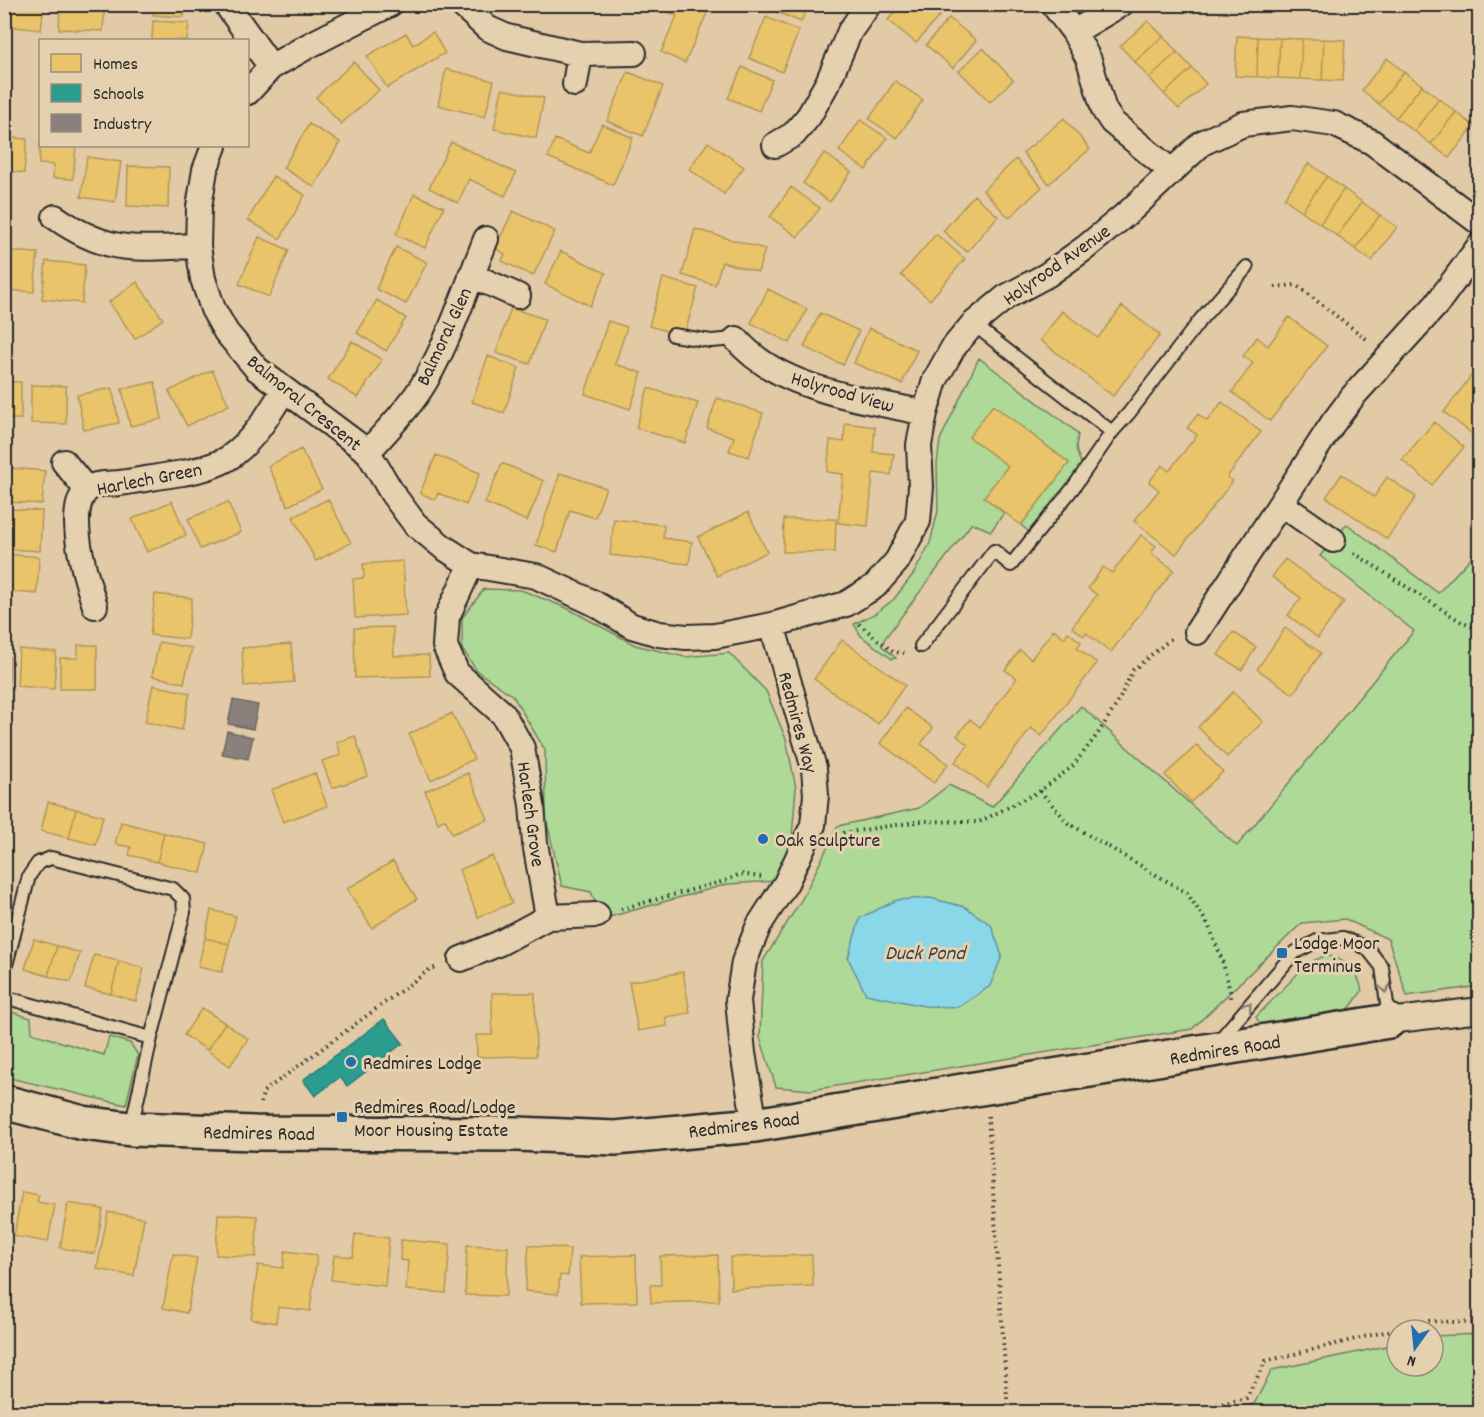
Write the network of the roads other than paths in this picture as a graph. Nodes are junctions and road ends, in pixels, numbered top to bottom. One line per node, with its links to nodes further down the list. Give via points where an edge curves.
1 (226, 4): 10 (street)
2 (390, 4): 10 (street)
3 (461, 4): 9 (street, via 487,28 507,37)
4 (869, 4): 13 (street, via 850,31 809,116 794,134)
5 (1053, 4): 7 (street)
6 (1121, 4): 7 (street)
7 (1074, 32): 15 (street, via 1112,122)
8 (634, 53): 9 (street)
9 (580, 54): 11 (street)
10 (271, 68): 12 (street)
11 (575, 84)
12 (249, 91)
13 (775, 146)
14 (214, 147): 20 (street, Balmoral Crescent, via 205,170)
15 (1172, 171): 17 (street, Holyrood Avenue, via 1202,143 1243,124 1292,118 1334,124 1372,142); 24 (street, Holyrood Avenue, via 1084,248 1047,275 1006,297)
16 (55, 217): 20 (street, via 78,233 103,243 128,248)
17 (1479, 223)
18 (486, 239): 22 (street, Balmoral Glen)
19 (1479, 245): 33 (street, via 1436,306 1354,395)
20 (198, 246): 27 (street, Balmoral Crescent, via 203,279 226,332 257,369)
21 (1247, 267): 29 (lane)
22 (471, 275): 23 (street, Balmoral Glen); 30 (street, Balmoral Glen, via 425,381)
23 (518, 296)
24 (973, 324): 28 (street, Holyrood Avenue, via 953,348 935,380); 29 (lane)
25 (674, 335): 26 (lane, via 711,341)
26 (736, 339): 28 (street, Holyrood View, via 763,363 793,379 838,394)
27 (285, 390): 30 (street, Balmoral Crescent); 32 (street, Harlech Green, via 255,434 229,458 201,469)
28 (925, 413): 37 (street, Holyrood Avenue, via 919,445 918,521 897,561 875,586 846,604)
29 (1112, 432): 39 (lane, via 1011,566 994,551)
30 (368, 452): 35 (street, Balmoral Crescent, via 415,524)
31 (64, 462): 32 (street, Harlech Green)
32 (87, 490): 36 (street, Harlech Green, via 78,506 79,543)
33 (1281, 504): 34 (street); 38 (street)
34 (1333, 540)
35 (471, 564): 37 (street, Balmoral Crescent, via 536,576 632,626 659,634 715,636); 41 (street, Harlech Grove, via 447,617 446,646 457,673 503,714 522,748)
36 (95, 606)
37 (772, 625): 50 (street, Redmires Way, via 814,768 816,795 807,840 786,884 759,925 744,963 738,1000)
38 (1197, 632)
39 (921, 646)
40 (597, 915): 41 (street)
41 (548, 917): 42 (street, via 500,943)
42 (461, 958)
43 (4, 973): 47 (lane, via 29,876 38,863 51,858 172,889 183,899 184,912)
44 (4, 997): 47 (lane)
45 (1479, 1010): 46 (street, Redmires Road)
46 (1389, 1022): 48 (street, Redmires Road); 48 (lane, one-way to 46, via 1294,953 1317,941 1343,938 1367,948 1382,967)
47 (151, 1038): 51 (lane)
48 (1220, 1040): 50 (street, Redmires Road, via 986,1088)
49 (4, 1102): 51 (street, Redmires Road, via 110,1128)
50 (755, 1125): 51 (street, Redmires Road, via 615,1138)
51 (131, 1129)

